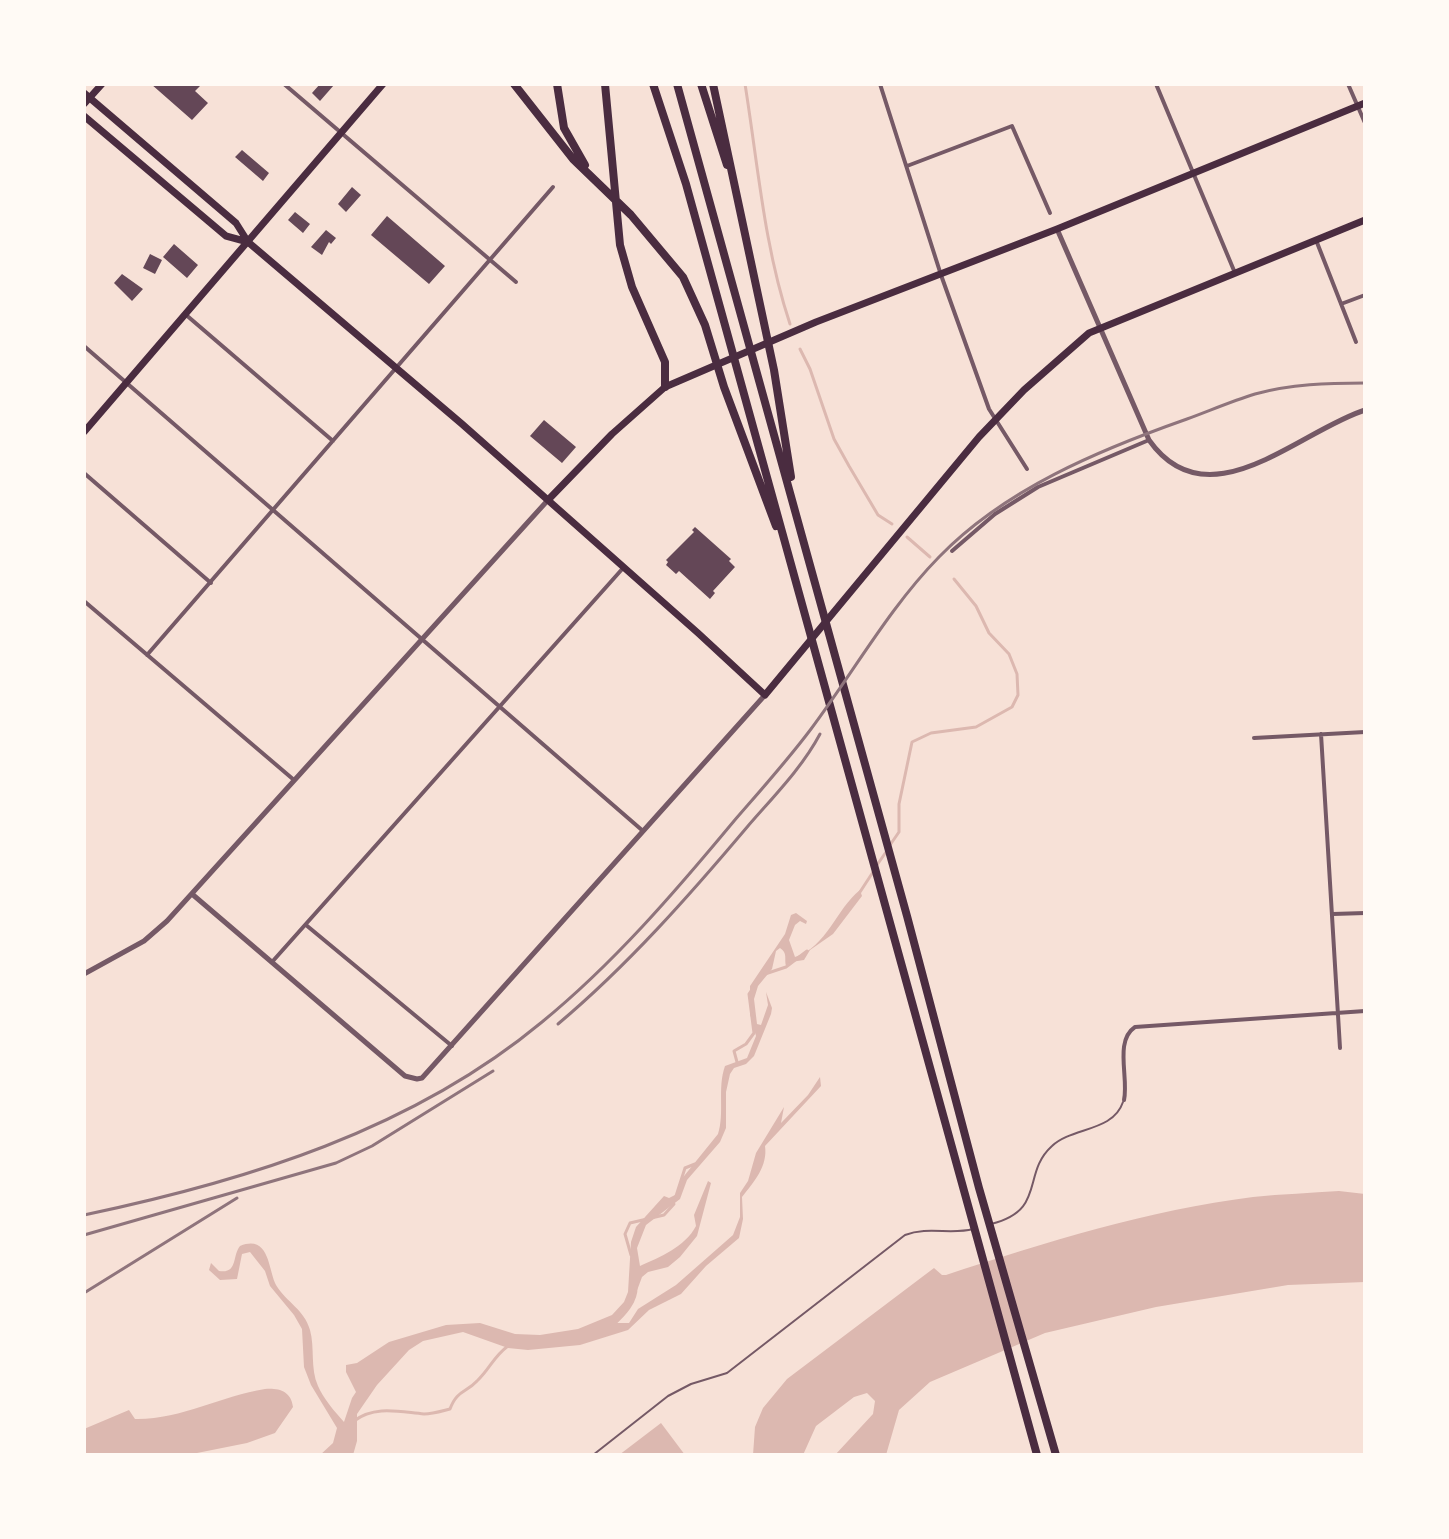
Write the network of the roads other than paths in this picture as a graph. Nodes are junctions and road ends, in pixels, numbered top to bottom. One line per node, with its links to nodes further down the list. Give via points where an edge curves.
1 (102, 84): 14 (main road)
2 (284, 84): 18 (street)
3 (383, 84): 18 (main road)
4 (514, 84): 21 (highway, via 558,142)
5 (557, 84): 21 (highway, via 564,128)
6 (605, 84): 41 (highway, via 620,245 665,362)
7 (653, 84): 54 (highway, via 686,184)
8 (677, 84): 51 (highway)
9 (701, 84): 23 (highway)
10 (713, 84): 23 (highway)
11 (880, 84): 19 (street)
12 (1156, 84): 20 (street)
13 (1348, 84): 15 (street)
14 (86, 98): 28 (main road, via 236,223)
15 (1361, 105): 17 (street); 20 (main road)
16 (84, 116): 28 (main road, via 226,236)
17 (1365, 123)
18 (341, 132): 28 (main road); 29 (street)
19 (907, 166): 24 (street, via 1012,126); 31 (street)
20 (1194, 173): 26 (main road); 30 (street)
21 (597, 181): 54 (highway, via 631,215 693,295)
22 (553, 187): 29 (street)
23 (740, 207): 51 (highway)
24 (1050, 213)
25 (1365, 220): 27 (main road)
26 (1057, 229): 31 (main road); 36 (street)
27 (1316, 240): 30 (main road); 34 (street)
28 (248, 242): 35 (main road); 39 (main road)
29 (490, 260): 32 (street); 39 (street)
30 (1235, 273): 36 (main road)
31 (941, 275): 41 (main road); 43 (street)
32 (516, 282)
33 (1365, 295): 34 (street)
34 (1341, 304): 37 (street)
35 (185, 314): 40 (main road); 46 (street)
36 (1100, 327): 43 (main road); 45 (street)
37 (1356, 342)
38 (84, 346): 40 (street)
39 (397, 369): 46 (street); 49 (main road)
40 (127, 382): 44 (main road); 50 (street)
41 (665, 387): 49 (main road)
42 (1365, 410): 45 (street, via 1240,470 1213,476 1164,458)
43 (995, 420): 47 (street); 59 (main road)
44 (84, 432)
45 (1149, 440): 52 (street, via 1038,487 995,514)
46 (333, 441): 50 (street)
47 (1027, 469)
48 (84, 473): 55 (street)
49 (548, 500): 53 (main road); 57 (street)
50 (274, 511): 55 (street); 57 (street)
51 (797, 517): 81 (highway)
52 (952, 551)
53 (624, 567): 59 (main road); 60 (street)
54 (795, 578): 80 (highway)
55 (211, 583): 58 (street)
56 (84, 601): 58 (street)
57 (422, 639): 60 (street); 64 (street)
58 (147, 655): 64 (street)
59 (765, 695): 65 (street)
60 (501, 707): 65 (street); 69 (street)
61 (1365, 732): 62 (street)
62 (1321, 734): 63 (street); 68 (street)
63 (1254, 738)
64 (294, 780): 66 (street)
65 (643, 831): 74 (street)
66 (192, 894): 70 (street); 71 (street, via 144,941)
67 (1365, 913): 68 (street)
68 (1333, 914): 73 (street)
69 (306, 925): 70 (street); 74 (street)
70 (272, 963): 74 (street, via 411,1078 422,1078)
71 (84, 974)
72 (1365, 1011): 73 (street)
73 (1339, 1013): 75 (street); 76 (street, via 1135,1027 1124,1042)
74 (453, 1047)
75 (1340, 1048)
76 (1124, 1100): 77 (lane, via 1104,1123 1048,1149 1023,1208)
77 (987, 1225)
78 (975, 1229): 79 (lane, via 905,1235 727,1373 668,1396)
79 (593, 1455)
80 (1037, 1455)
81 (1056, 1455)

